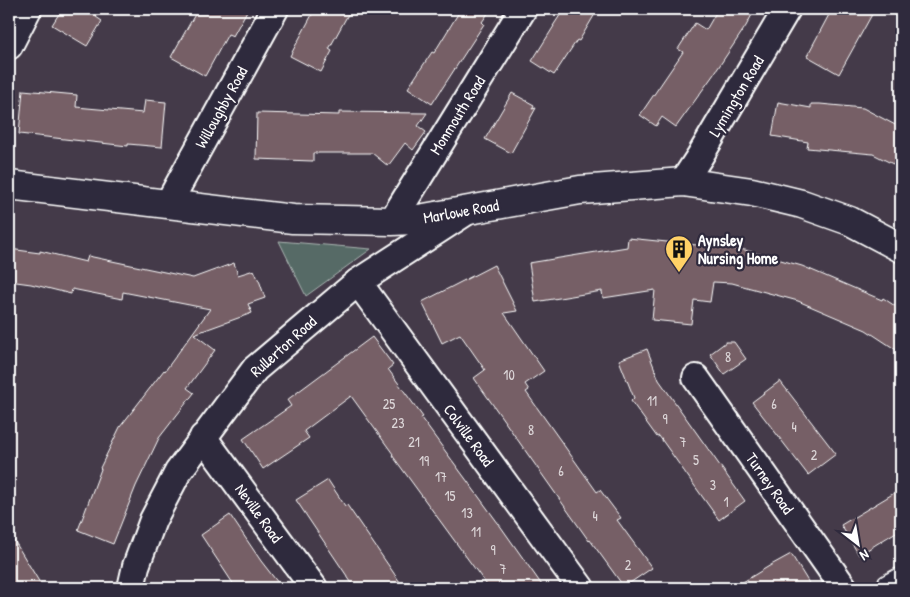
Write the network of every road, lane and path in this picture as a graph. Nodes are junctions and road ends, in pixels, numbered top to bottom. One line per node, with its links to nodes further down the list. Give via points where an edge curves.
1 (28, 9): 5 (street)
2 (275, 9): 8 (street, Willoughby Road)
3 (523, 9): 10 (street, Monmouth Road)
4 (787, 9): 6 (street, Lymington Road)
5 (9, 46)
6 (682, 182): 9 (street, Marlowe Road, via 580,190); 11 (street, Marlowe Road, via 752,192 802,204 850,221)
7 (9, 185): 8 (street, Marlowe Road)
8 (168, 204): 10 (street, Marlowe Road, via 293,219)
9 (469, 210): 10 (street, Marlowe Road); 12 (street, Rullerton Road)
10 (392, 221)
11 (901, 248)
12 (358, 282): 14 (street, Rullerton Road, via 255,369); 18 (street, Colville Road)
13 (696, 378): 19 (street, Turney Road)
14 (203, 437): 16 (street, Rullerton Road, via 178,472 153,520); 17 (street, Neville Road)
15 (901, 582): 20 (street)
16 (131, 588)
17 (314, 588)
18 (580, 588)
19 (844, 588)
20 (890, 588)

